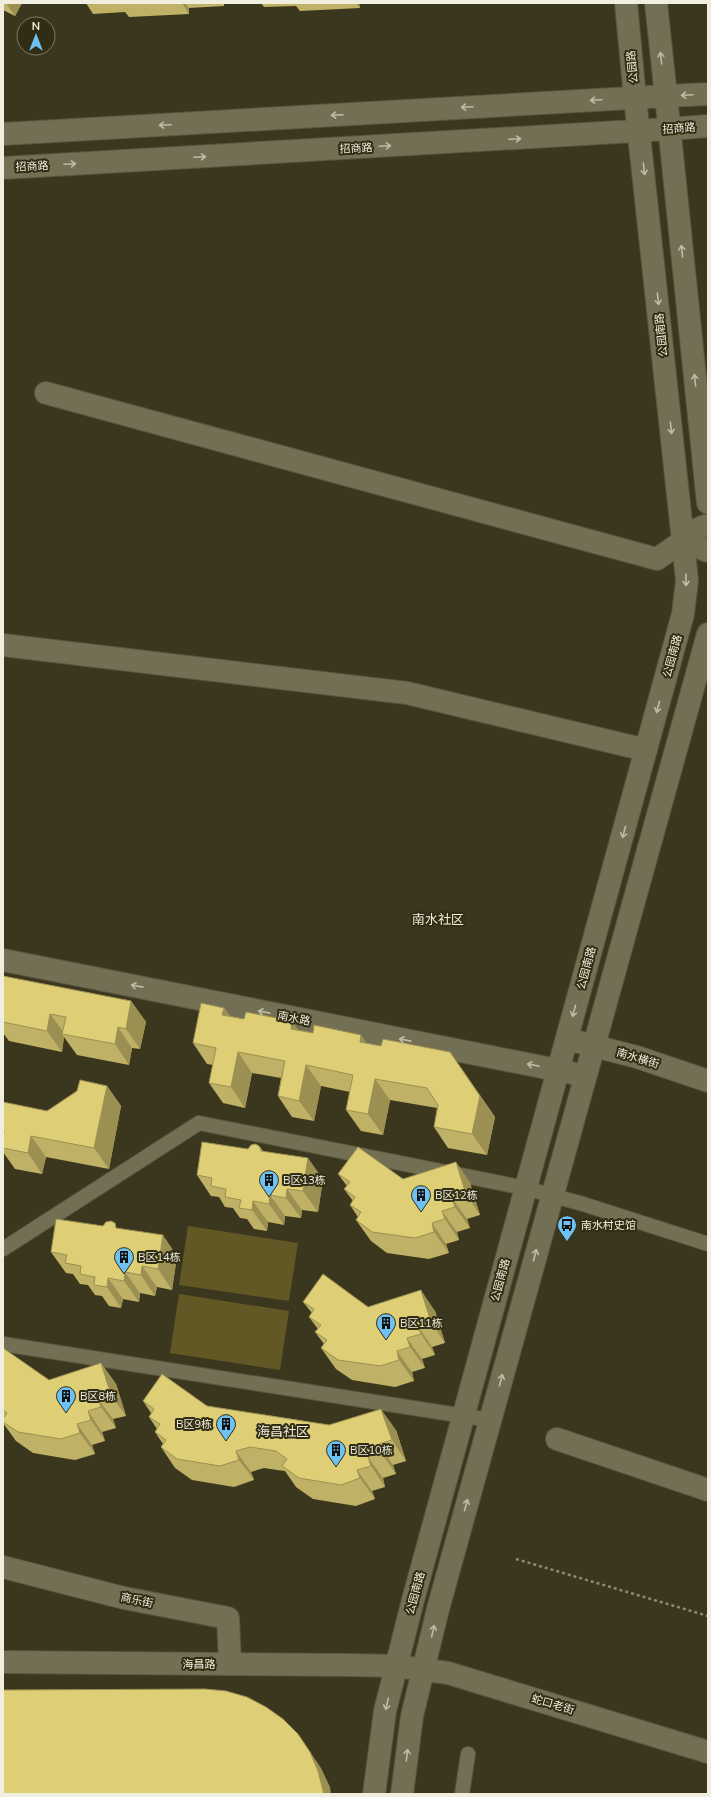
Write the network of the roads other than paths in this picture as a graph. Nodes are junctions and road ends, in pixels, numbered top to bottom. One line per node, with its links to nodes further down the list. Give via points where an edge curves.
1 (626, 3): 5 (street, 公园路)
2 (656, 3): 4 (street, one-way to 2)
3 (708, 94): 4 (street, one-way to 4)
4 (666, 96): 5 (street); 7 (street)
5 (636, 98): 8 (street, 公园路); 9 (street, one-way to 9)
6 (708, 126): 7 (street, 招商路)
7 (669, 129): 8 (street, 招商路); 12 (street, one-way to 7)
8 (640, 131): 10 (street, 招商路, one-way to 8); 14 (street, 公园南路, one-way to 14)
9 (3, 134)
10 (3, 168)
11 (46, 393): 14 (street, via 658,559)
12 (708, 503)
13 (708, 525): 14 (street, via 690,533)
14 (683, 542): 15 (street); 18 (street, 公园南路, one-way to 18, via 687,581 683,614)
15 (708, 551)
16 (708, 634): 21 (street)
17 (3, 645): 18 (street, via 407,693)
18 (646, 750): 20 (street, 公园南路, one-way to 20)
19 (3, 960): 22 (street, 南水路, one-way to 19)
20 (566, 1039): 21 (street, 南水横街); 22 (street, 公园南路)
21 (593, 1046): 23 (street); 24 (street, 南水横街, via 637,1057)
22 (558, 1070): 23 (street, 南水路); 25 (street, 公园南路)
23 (585, 1076): 26 (street)
24 (708, 1081)
25 (525, 1188): 26 (lane); 28 (lane, via 199,1123); 30 (street, 公园南路)
26 (551, 1195): 27 (lane); 31 (street, one-way to 26)
27 (708, 1244)
28 (3, 1249)
29 (3, 1344): 30 (lane)
30 (463, 1416): 31 (lane); 37 (street, 公园南路)
31 (490, 1420): 38 (street, one-way to 31)
32 (557, 1439): 33 (street)
33 (708, 1490)
34 (3, 1567): 36 (street, 商乐街, via 124,1598 228,1618)
35 (3, 1662): 36 (street, 海昌路)
36 (230, 1664): 37 (street, 海昌路)
37 (396, 1666): 38 (street, 蛇口老街); 41 (street, 公园南路, one-way to 41, via 385,1711)
38 (424, 1669): 39 (street, 蛇口老街, via 478,1681); 42 (street, one-way to 38, via 412,1716)
39 (708, 1752)
40 (468, 1754): 43 (lane)
41 (374, 1794)
42 (402, 1794)
43 (462, 1794)

